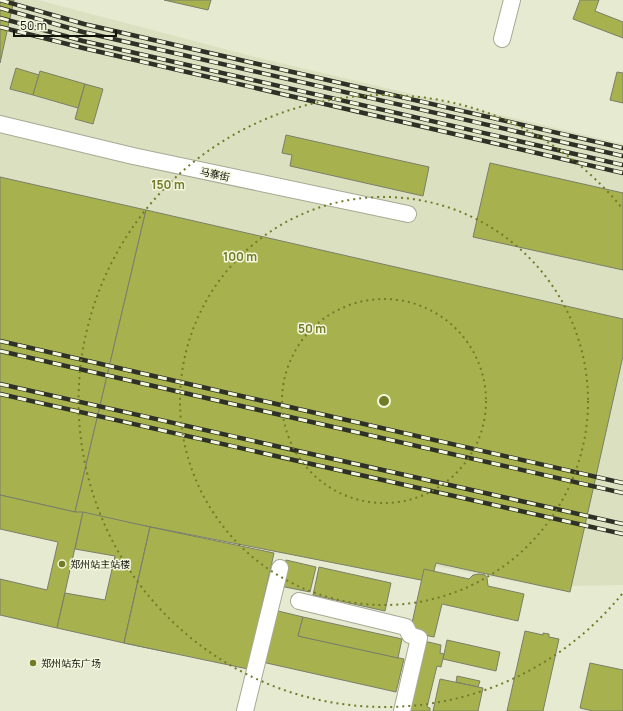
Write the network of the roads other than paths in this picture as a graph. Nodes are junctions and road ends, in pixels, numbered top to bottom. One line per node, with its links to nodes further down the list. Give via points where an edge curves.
1 (512, 0): 2 (lane)
2 (502, 39)
3 (0, 124): 4 (lane, 马寨街, via 133,156)
4 (408, 214)
5 (280, 568): 7 (lane)
6 (299, 601): 8 (lane, via 406,627 410,635 419,638)
7 (245, 711)
8 (402, 711)

